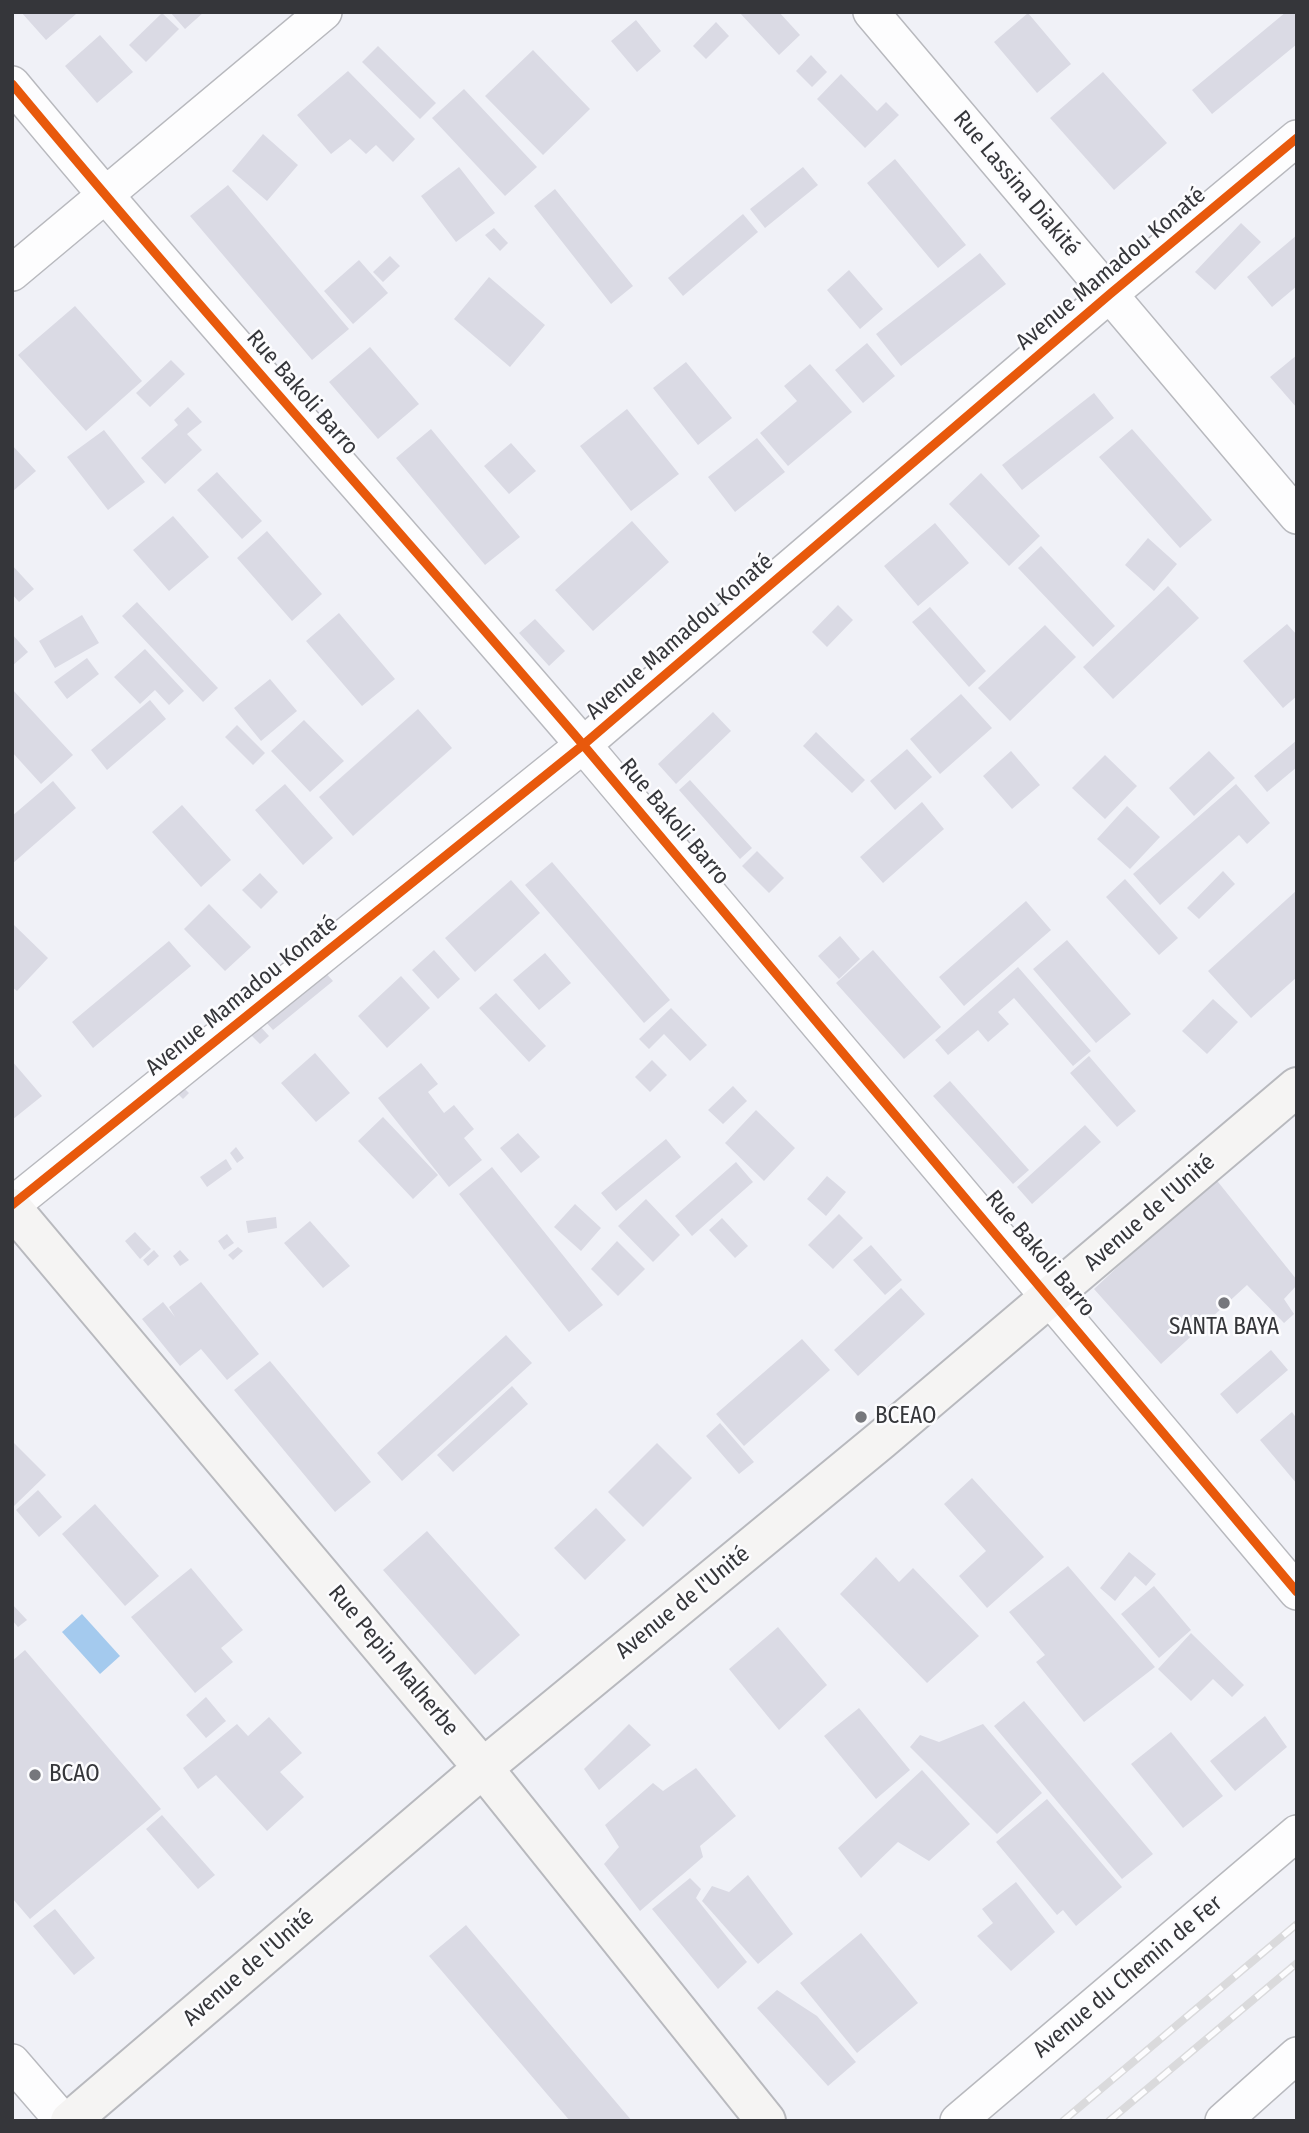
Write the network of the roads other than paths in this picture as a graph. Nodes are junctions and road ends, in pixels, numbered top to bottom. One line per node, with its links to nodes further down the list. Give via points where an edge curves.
1 (324, 12): 5 (street)
2 (871, 12): 7 (street, Rue Lassina Diakité)
3 (12, 84): 5 (street, Rue Bakoli Barro)
4 (1297, 138): 7 (street, Avenue Mamadou Konaté)
5 (105, 196): 6 (street); 9 (street, Rue Bakoli Barro)
6 (12, 273)
7 (1110, 294): 8 (street, Rue Lassina Diakité); 9 (street, Avenue Mamadou Konaté)
8 (1297, 516)
9 (583, 745): 11 (street, Avenue Mamadou Konaté); 12 (street, Rue Bakoli Barro)
10 (1297, 1087): 12 (street, Avenue de l'Unité)
11 (12, 1207): 14 (street, Rue Pepin Malherbe)
12 (1052, 1297): 13 (street, Rue Bakoli Barro); 14 (street, Avenue de l'Unité)
13 (1297, 1592)
14 (483, 1768): 19 (street, Avenue de l'Unité); 20 (street, Rue Pepin Malherbe)
15 (1297, 1833): 21 (street, Avenue du Chemin de Fer)
16 (1297, 2055): 22 (street)
17 (12, 2062): 18 (street)
18 (63, 2121)
19 (70, 2121)
20 (766, 2121)
21 (958, 2121)
22 (1223, 2121)

